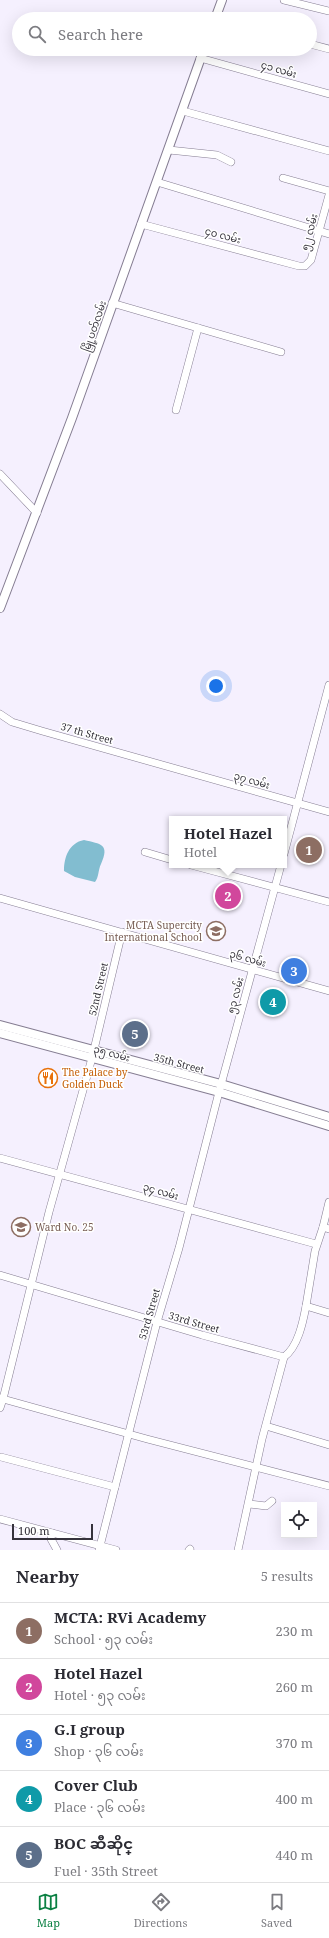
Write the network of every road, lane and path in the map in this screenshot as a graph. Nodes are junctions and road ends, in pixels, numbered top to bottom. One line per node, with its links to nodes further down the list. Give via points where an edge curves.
1 (222, 0): 3 (main road)
2 (284, 0): 4 (street)
3 (219, 12)
4 (329, 12)
5 (317, 46): 6 (street)
6 (329, 49)
7 (200, 58): 8 (street, ၄၁ လမ်း); 9 (main road, မြို့ပတ်လမ်း)
8 (329, 94)
9 (183, 111): 10 (main road, မြို့ပတ်လမ်း); 11 (street)
10 (169, 150): 12 (street, via 217,155); 14 (main road, မြို့ပတ်လမ်း)
11 (329, 151)
12 (231, 162)
13 (284, 178): 15 (street)
14 (157, 182): 17 (main road, မြို့ပတ်လမ်း); 18 (street)
15 (329, 191)
16 (329, 194): 18 (street, ၅၂ လမ်း)
17 (141, 224): 20 (street, ၄၀ လမ်း); 21 (main road, မြို့ပတ်လမ်း)
18 (319, 231): 19 (street); 20 (street, ၅၂ လမ်း, via 311,260 305,266)
19 (329, 234)
20 (299, 266)
21 (112, 303): 22 (street); 26 (main road, မြို့ပတ်လမ်း)
22 (198, 328): 23 (street); 24 (street)
23 (281, 352)
24 (176, 410)
25 (0, 474): 26 (street)
26 (37, 513): 27 (main road, မြို့ပတ်လမ်း)
27 (0, 608)
28 (329, 685): 30 (street)
29 (0, 714): 32 (street, 37 th Street, via 12,722)
30 (320, 717): 31 (street); 33 (street)
31 (329, 720)
32 (170, 767): 33 (street, ၃၇ လမ်း)
33 (298, 804): 34 (street, ၃၇ လမ်း); 35 (street)
34 (329, 812)
35 (287, 843)
36 (144, 852): 37 (street)
37 (169, 859)
38 (202, 868): 40 (street)
39 (280, 868): 40 (street, ၅၃ လမ်း)
40 (275, 887): 42 (street); 44 (street, ၅၃ လမ်း)
41 (0, 898): 43 (street, ၃၆ လမ်း)
42 (329, 902)
43 (122, 932): 44 (street, ၃၆ လမ်း); 48 (street, 52nd Street)
44 (252, 969): 45 (street, ၃၆ လမ်း); 49 (street, ၅၃ လမ်း)
45 (329, 991)
46 (0, 1025): 48 (main road)
47 (0, 1033): 48 (main road, ၃၅ လမ်း)
48 (93, 1055): 49 (main road, ၃၅ လမ်း); 53 (street, 52nd Street)
49 (220, 1088): 50 (main road); 51 (main road); 55 (street, 53rd Street)
50 (329, 1117)
51 (329, 1126)
52 (0, 1158): 53 (street, ၃၄ လမ်း)
53 (60, 1173): 55 (street, ၃၄ လမ်း); 59 (street, 52nd Street)
54 (329, 1202): 56 (street)
55 (188, 1209): 57 (street, ၃၄ လမ်း); 62 (street, 53rd Street)
56 (326, 1228): 57 (street)
57 (316, 1244): 60 (street)
58 (0, 1275): 59 (street, 33rd Street)
59 (31, 1283): 62 (street, 33rd Street); 64 (street, 52nd Street)
60 (306, 1306): 61 (street); 63 (street, via 291,1351)
61 (329, 1313)
62 (157, 1322): 63 (street, 33rd Street); 67 (street, 53rd Street)
63 (284, 1357): 66 (street)
64 (1, 1398): 65 (street, 52nd Street); 67 (street)
65 (0, 1408)
66 (266, 1426): 68 (street); 70 (street)
67 (128, 1434): 70 (street); 72 (street, 53rd Street)
68 (329, 1445)
69 (1, 1457): 72 (street)
70 (258, 1466): 71 (street); 74 (street)
71 (329, 1486)
72 (115, 1487): 77 (street, 53rd Street)
73 (272, 1501): 74 (street, via 266,1506)
74 (249, 1504): 80 (street)
75 (0, 1519): 76 (street)
76 (52, 1533): 77 (street); 78 (street, via 51,1539)
77 (99, 1548): 79 (street)
78 (57, 1550)
79 (116, 1550)
80 (238, 1550)

